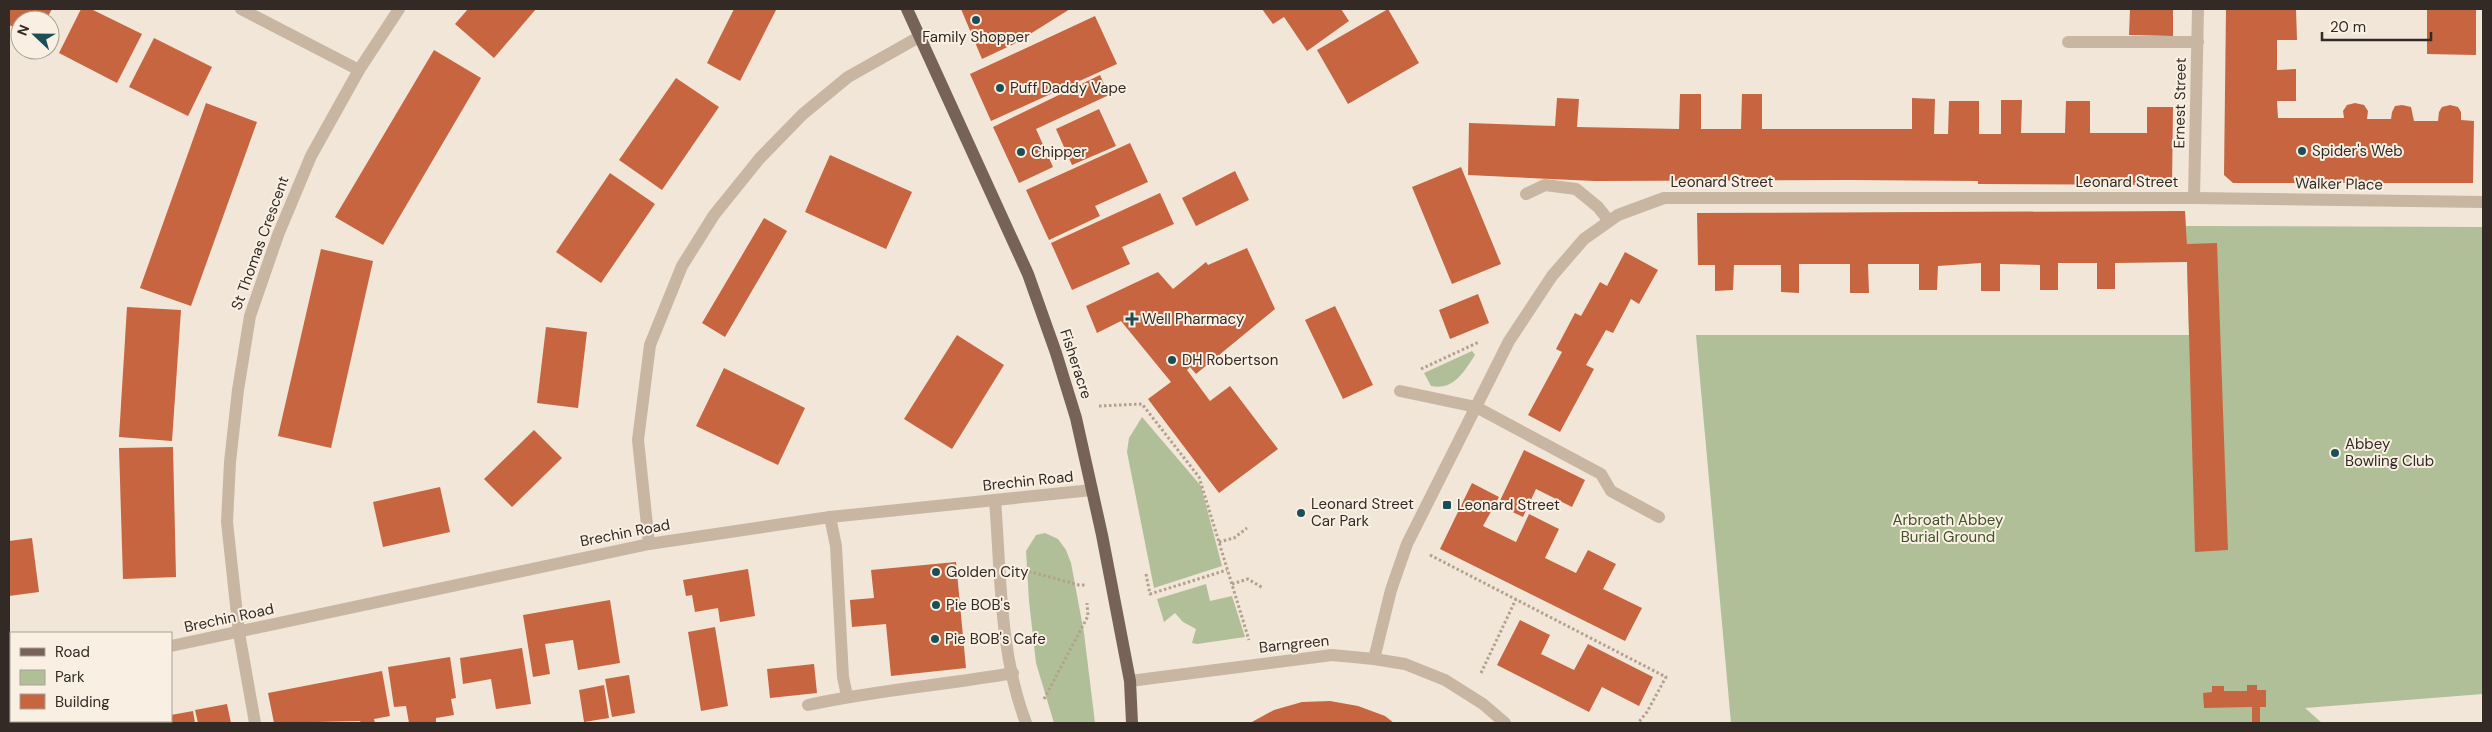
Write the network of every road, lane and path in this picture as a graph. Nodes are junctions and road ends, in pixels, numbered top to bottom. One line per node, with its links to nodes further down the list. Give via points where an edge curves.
1 (241, 9): 8 (street)
2 (399, 9): 8 (street, St Thomas Crescent)
3 (907, 9): 5 (main road, Fisheracre)
4 (2198, 9): 7 (street, Ernest Street)
5 (919, 36): 16 (main road, Fisheracre, via 1028,274); 23 (street, via 848,77 803,114 760,158 714,215 682,266 650,345 638,440)
6 (2068, 42): 7 (street)
7 (2198, 42): 10 (street, Ernest Street)
8 (359, 70): 33 (street, St Thomas Crescent, via 310,156 250,316 238,390 227,522)
9 (1526, 194): 12 (street, via 1545,185 1576,189)
10 (2194, 198): 11 (street, Walker Place); 12 (street, Leonard Street, via 1664,198)
11 (2483, 202)
12 (1609, 221): 13 (street, Leonard Street, via 1584,239 1552,276)
13 (1509, 341): 14 (path, via 1484,340 1421,368); 15 (street, Leonard Street)
14 (1400, 390): 15 (street)
15 (1476, 407): 20 (street, via 1601,474 1612,491); 24 (street, Leonard Street)
16 (1073, 408): 17 (main road, Fisheracre); 22 (path, via 1142,404 1200,477)
17 (1092, 490): 18 (street, Brechin Road); 38 (main road, Fisheracre)
18 (995, 500): 19 (street, Brechin Road); 25 (street)
19 (830, 517): 23 (street, Brechin Road); 39 (street, via 836,546 843,677)
20 (1659, 517)
21 (1247, 528): 22 (path, via 1234,538)
22 (1219, 542): 26 (path)
23 (649, 544): 33 (street, Brechin Road)
24 (1407, 544): 31 (path); 35 (street, Leonard Street, via 1391,590)
25 (998, 563): 30 (path, via 1079,585 1086,584); 37 (street, via 1001,609)
26 (1227, 570): 27 (path, via 1150,594); 28 (path)
27 (1146, 574)
28 (1232, 584): 29 (path, via 1248,579); 36 (path)
29 (1263, 588)
30 (1086, 592)
31 (1516, 599): 40 (path); 46 (path, via 1666,677 1648,712)
32 (1087, 600): 42 (path, via 1088,616 1047,695)
33 (239, 634): 34 (street, Brechin Road); 43 (street, St Thomas Crescent)
34 (172, 646)
35 (1374, 659): 36 (street, Barngreen, via 1332,655); 40 (street, Barngreen, via 1405,664 1445,680)
36 (1257, 664): 38 (street, Barngreen)
37 (1012, 673): 39 (street, via 952,684); 42 (street)
38 (1130, 681): 44 (main road, Fisheracre)
39 (847, 696): 41 (street)
40 (1470, 696): 45 (street, Barngreen)
41 (808, 705)
42 (1026, 721)
43 (255, 723)
44 (1132, 723)
45 (1505, 723)
46 (1638, 723)

